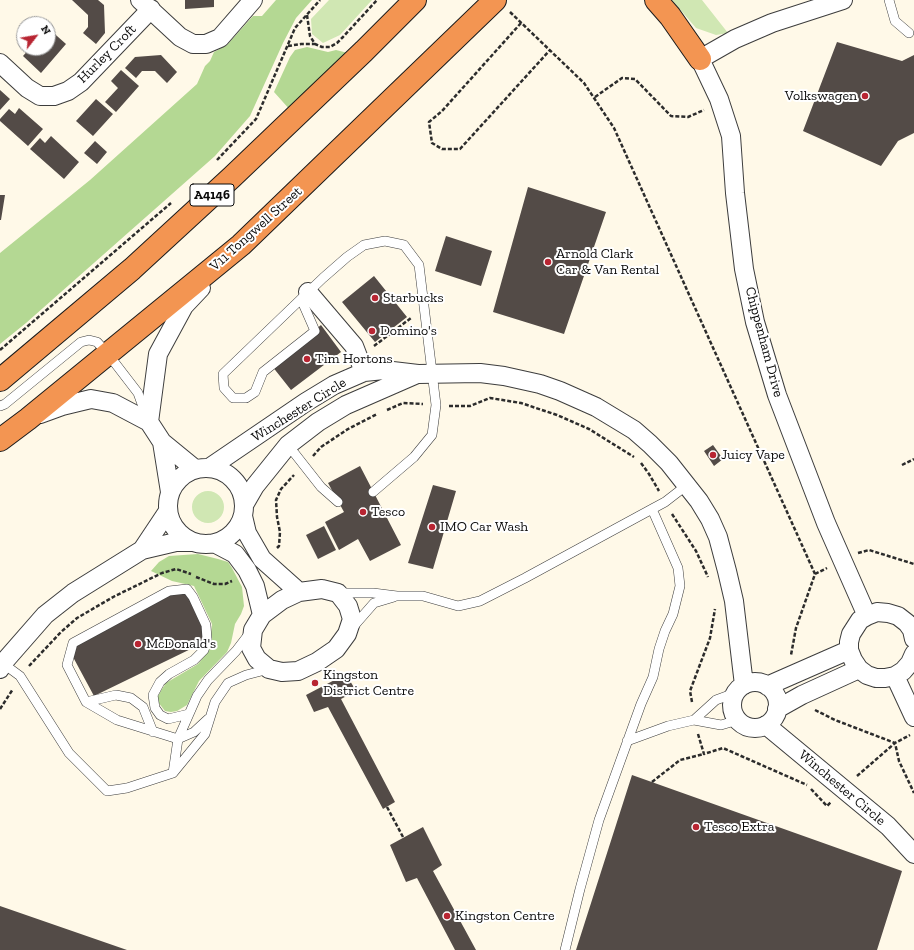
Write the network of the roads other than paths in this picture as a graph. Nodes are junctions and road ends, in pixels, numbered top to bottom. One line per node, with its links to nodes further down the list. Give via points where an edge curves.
1 (254, 0): 7 (street, via 220,38 206,44 193,44 180,37)
2 (415, 0): 16 (highway, A4146, via 232,177 132,269)
3 (496, 0): 11 (highway, V11 Tongwell Street)
4 (656, 0): 9 (highway)
5 (843, 0): 9 (street, via 772,23 735,39)
6 (889, 0): 8 (lane, via 895,21)
7 (145, 5): 10 (street, Hurley Croft, via 81,82 68,91 54,96 40,96 27,88)
8 (909, 33)
9 (700, 59): 37 (street, Chippenham Drive, via 719,99 731,136 744,269 755,322 777,395 826,523)
10 (0, 63)
11 (241, 245): 13 (highway, V11 Tongwell Street); 19 (street, via 184,306 170,330 158,354)
12 (304, 296): 12 (lane, via 223,374 224,388 234,398 246,398 254,392 263,372 314,331); 14 (street, via 354,346); 15 (lane, via 346,257 364,246 385,241 404,245 419,265 424,308)
13 (108, 354): 17 (lane, via 97,342 81,342); 18 (highway, V11 Tongwell Street); 19 (lane, via 138,393)
14 (362, 365): 15 (street, Winchester Circle, via 384,370); 23 (street, Winchester Circle)
15 (425, 373): 22 (street, Winchester Circle, via 346,405); 24 (street, Winchester Circle, via 480,373 504,376 560,391 596,407 634,430); 26 (lane, via 436,405 432,435 414,457)
16 (0, 380)
17 (0, 406)
18 (28, 419): 19 (street, via 62,406 91,399 113,403); 20 (highway, V11 Tongwell Street)
19 (149, 422): 21 (street)
20 (0, 440)
21 (162, 442): 23 (street); 25 (street)
22 (288, 445): 27 (lane, via 321,487); 30 (street, Winchester Circle, via 255,486)
23 (202, 468): 25 (street, via 184,474); 30 (street, via 220,470 238,484)
24 (687, 485): 28 (lane); 48 (street, Winchester Circle, via 710,519 720,544 734,601)
25 (170, 492): 29 (street)
26 (373, 492)
27 (338, 502)
28 (652, 510): 36 (lane, via 480,601 458,606 423,596); 59 (lane, via 678,568 680,586 673,614)
29 (168, 511): 31 (street, via 176,530); 33 (street)
30 (244, 511): 32 (street, via 239,526 232,534); 34 (street, via 247,533 262,559)
31 (192, 542): 32 (street); 33 (street, via 176,542)
32 (214, 543): 38 (street, via 235,554 247,570 255,586)
33 (142, 550): 43 (street, via 73,593 44,615)
34 (299, 592): 35 (street, via 322,589); 38 (street, via 282,600)
35 (338, 593): 36 (lane, via 373,592); 40 (street, via 348,606 352,620)
36 (397, 596): 40 (lane, via 374,603)
37 (867, 616): 39 (street, via 877,612 898,616 907,623); 41 (street, via 860,620 851,634)
38 (257, 622): 44 (street, via 251,648 257,659); 51 (lane, via 236,651 208,680)
39 (913, 633)
40 (347, 634): 44 (street, via 336,649 298,671 282,672)
41 (849, 650): 45 (street); 47 (street)
42 (914, 654): 46 (street, via 910,663)
43 (1, 664): 60 (lane, via 20,676 69,753 107,791 130,787)
44 (269, 669): 53 (lane, via 246,674 228,683 214,702)
45 (859, 669): 46 (street, via 866,675 876,678); 50 (street)
46 (895, 676): 52 (street)
47 (767, 686): 48 (street, via 756,682); 50 (street, via 776,696)
48 (740, 688): 54 (lane, via 716,700); 55 (street, via 733,699 732,707)
49 (86, 702): 51 (lane, via 67,665 73,643 169,591 186,589 193,597 206,625 207,639 204,650 194,660 169,674 160,682 153,695 155,708 160,715 168,719); 57 (lane, via 117,720); 57 (lane, via 116,695 131,698 144,707)
50 (777, 709): 56 (street)
51 (189, 714): 58 (lane)
52 (914, 717)
53 (208, 719): 58 (lane, via 194,732); 60 (lane, via 205,734)
54 (694, 720): 55 (lane, via 721,725); 59 (lane, via 668,726)
55 (738, 720): 56 (street, via 754,728)
56 (766, 725): 61 (street, Winchester Circle, via 888,826)
57 (153, 732): 58 (lane)
58 (178, 739): 60 (lane)
59 (628, 741): 62 (lane, via 598,820)
60 (173, 773)
61 (914, 854)
62 (565, 950)

